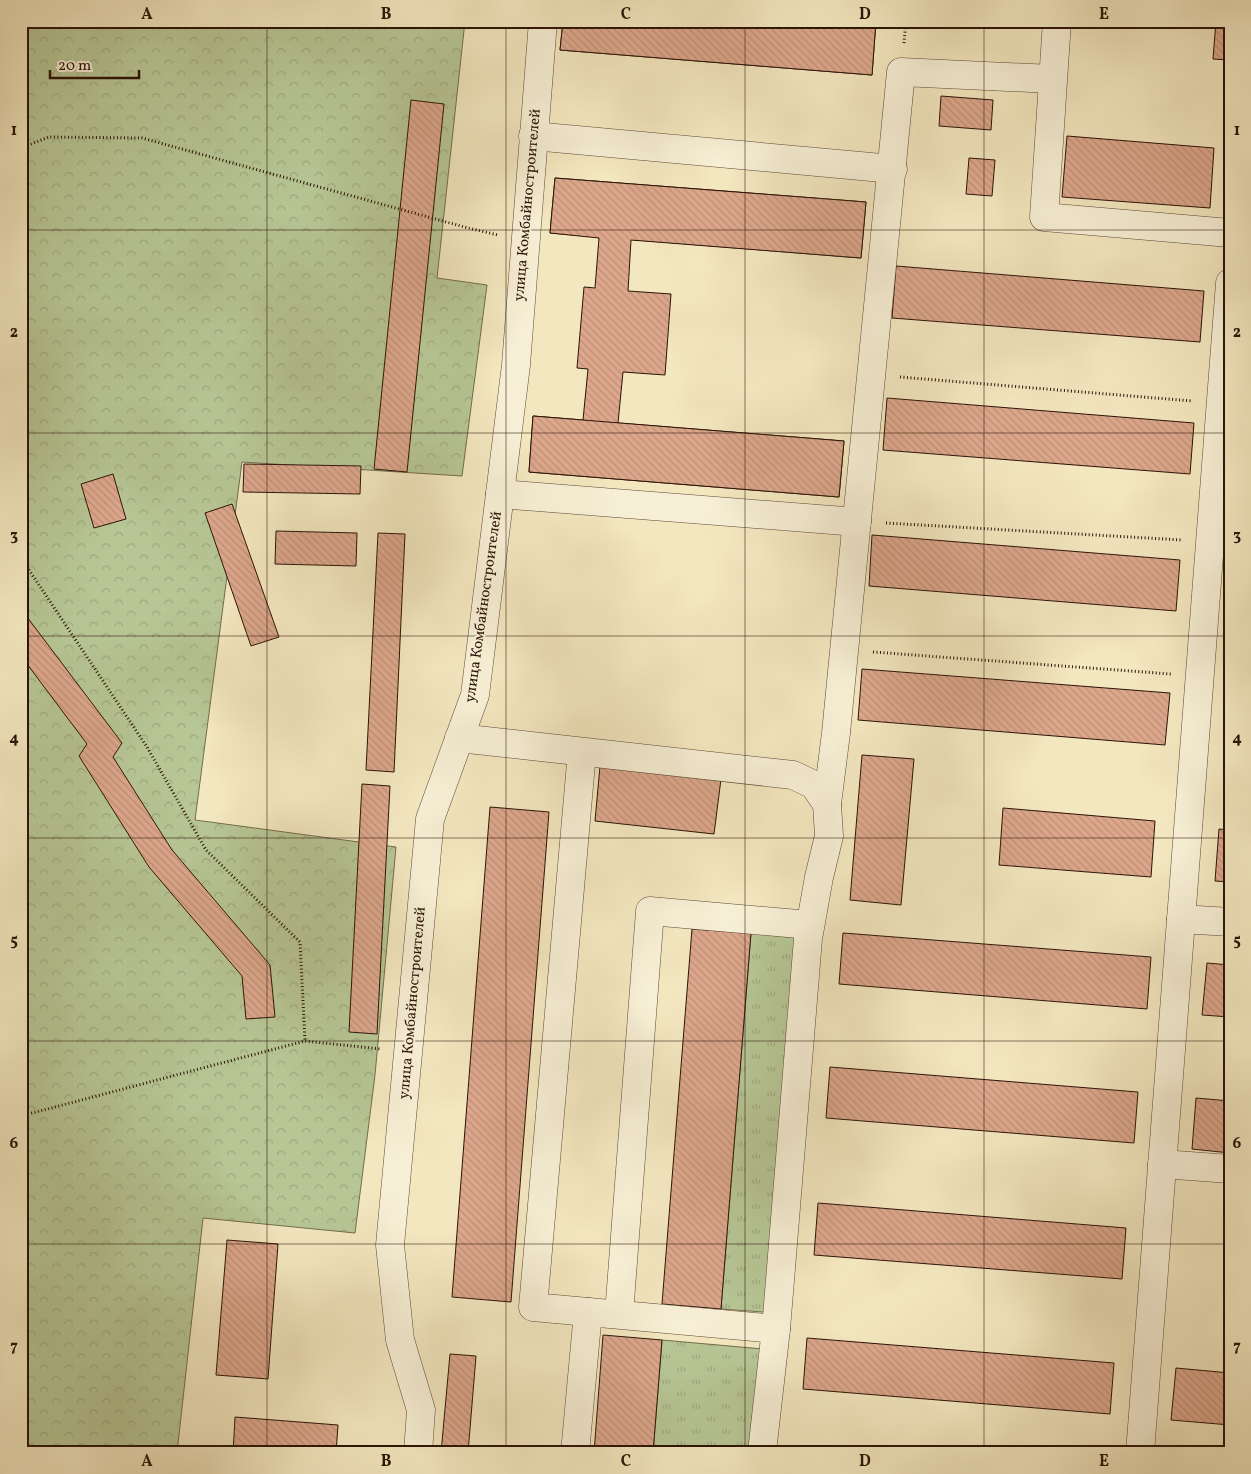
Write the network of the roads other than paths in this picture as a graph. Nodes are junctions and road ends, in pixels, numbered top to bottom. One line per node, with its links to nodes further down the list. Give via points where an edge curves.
1 (543, 21): 4 (street, улица Комбайностроителей)
2 (1056, 21): 3 (street)
3 (1052, 79): 5 (street, via 901,72); 6 (street, via 1044,217)
4 (533, 136): 5 (street); 8 (street, улица Комбайностроителей, via 516,365)
5 (893, 168): 9 (street)
6 (1230, 232)
7 (1230, 283): 13 (street)
8 (500, 494): 9 (street); 10 (street, улица Комбайностроителей, via 475,695)
9 (857, 522): 12 (street)
10 (459, 738): 11 (street); 21 (street, улица Комбайностроителей, via 430,819 390,1245 400,1340 421,1410)
11 (582, 752): 12 (street, via 793,775 814,785); 18 (street, via 533,1307)
12 (827, 804): 15 (street, via 829,836)
13 (1181, 919): 14 (street); 16 (street)
14 (1230, 922)
15 (810, 925): 19 (street, via 650,910); 20 (street)
16 (1162, 1164): 17 (street); 24 (street)
17 (1230, 1169)
18 (588, 1312): 19 (street); 22 (street)
19 (619, 1314): 20 (street)
20 (776, 1329): 23 (street)
21 (418, 1453)
22 (575, 1453)
23 (764, 1453)
24 (1140, 1453)

